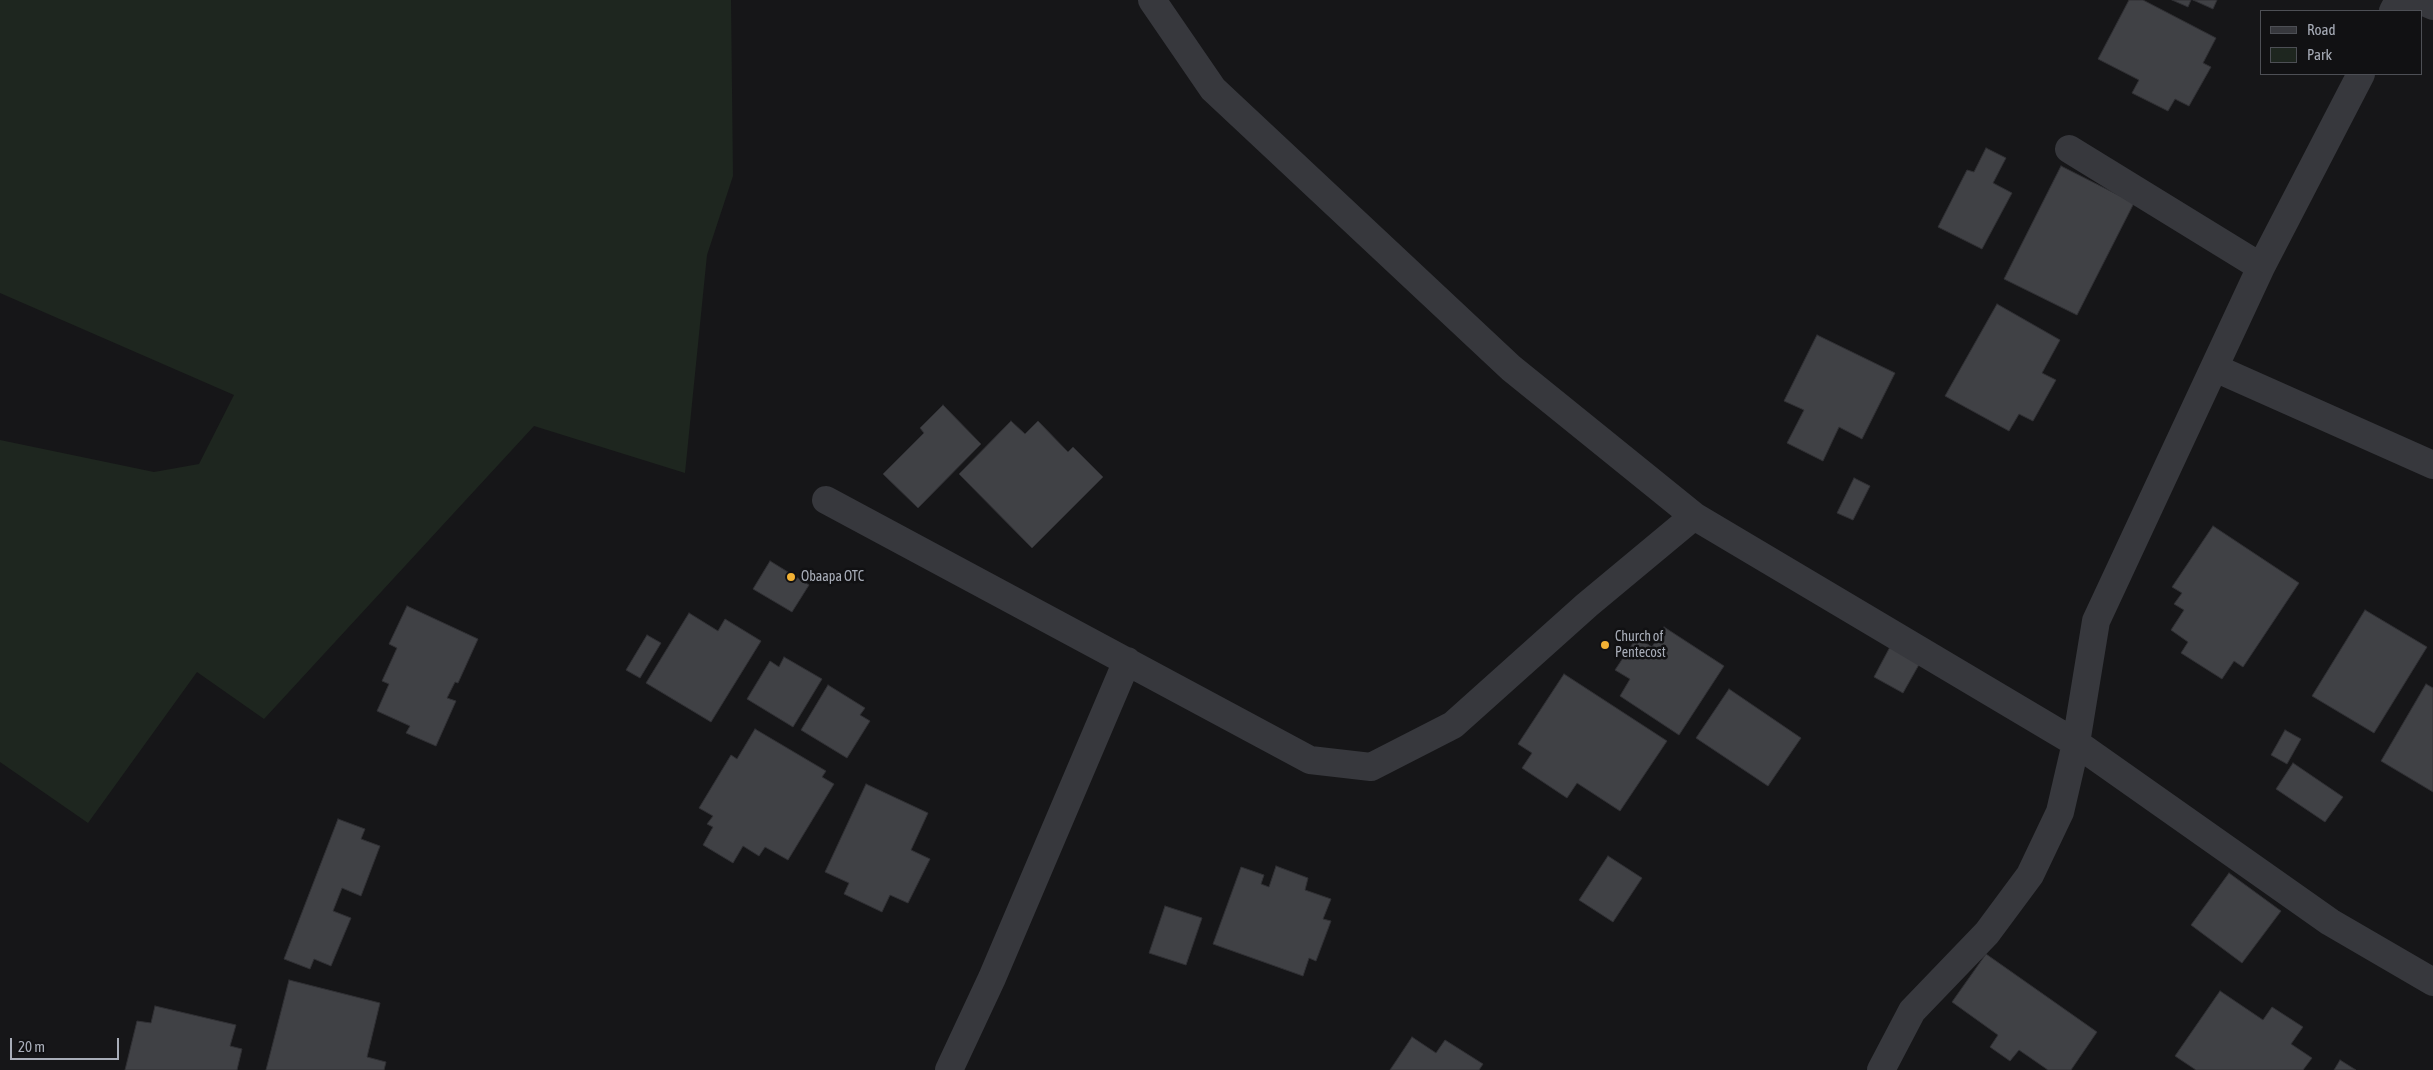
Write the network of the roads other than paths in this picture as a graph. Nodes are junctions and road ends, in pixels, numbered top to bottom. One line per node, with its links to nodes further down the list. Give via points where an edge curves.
1 (1152, 0): 10 (street, via 1214,89 1511,368)
2 (2419, 0): 3 (street)
3 (2433, 6)
4 (2360, 75): 6 (street)
5 (2069, 149): 6 (street)
6 (2261, 266): 7 (street)
7 (2215, 368): 8 (street); 12 (street, via 2096,622)
8 (2433, 465)
9 (826, 500): 11 (street)
10 (1694, 516): 11 (street, via 1587,605 1453,725 1371,767 1310,760); 12 (street)
11 (1128, 662): 14 (street)
12 (2076, 743): 13 (street, via 2330,922); 15 (street, via 2060,812 2030,874 1986,932 1912,1011)
13 (2433, 982)
14 (949, 1070)
15 (1881, 1070)

